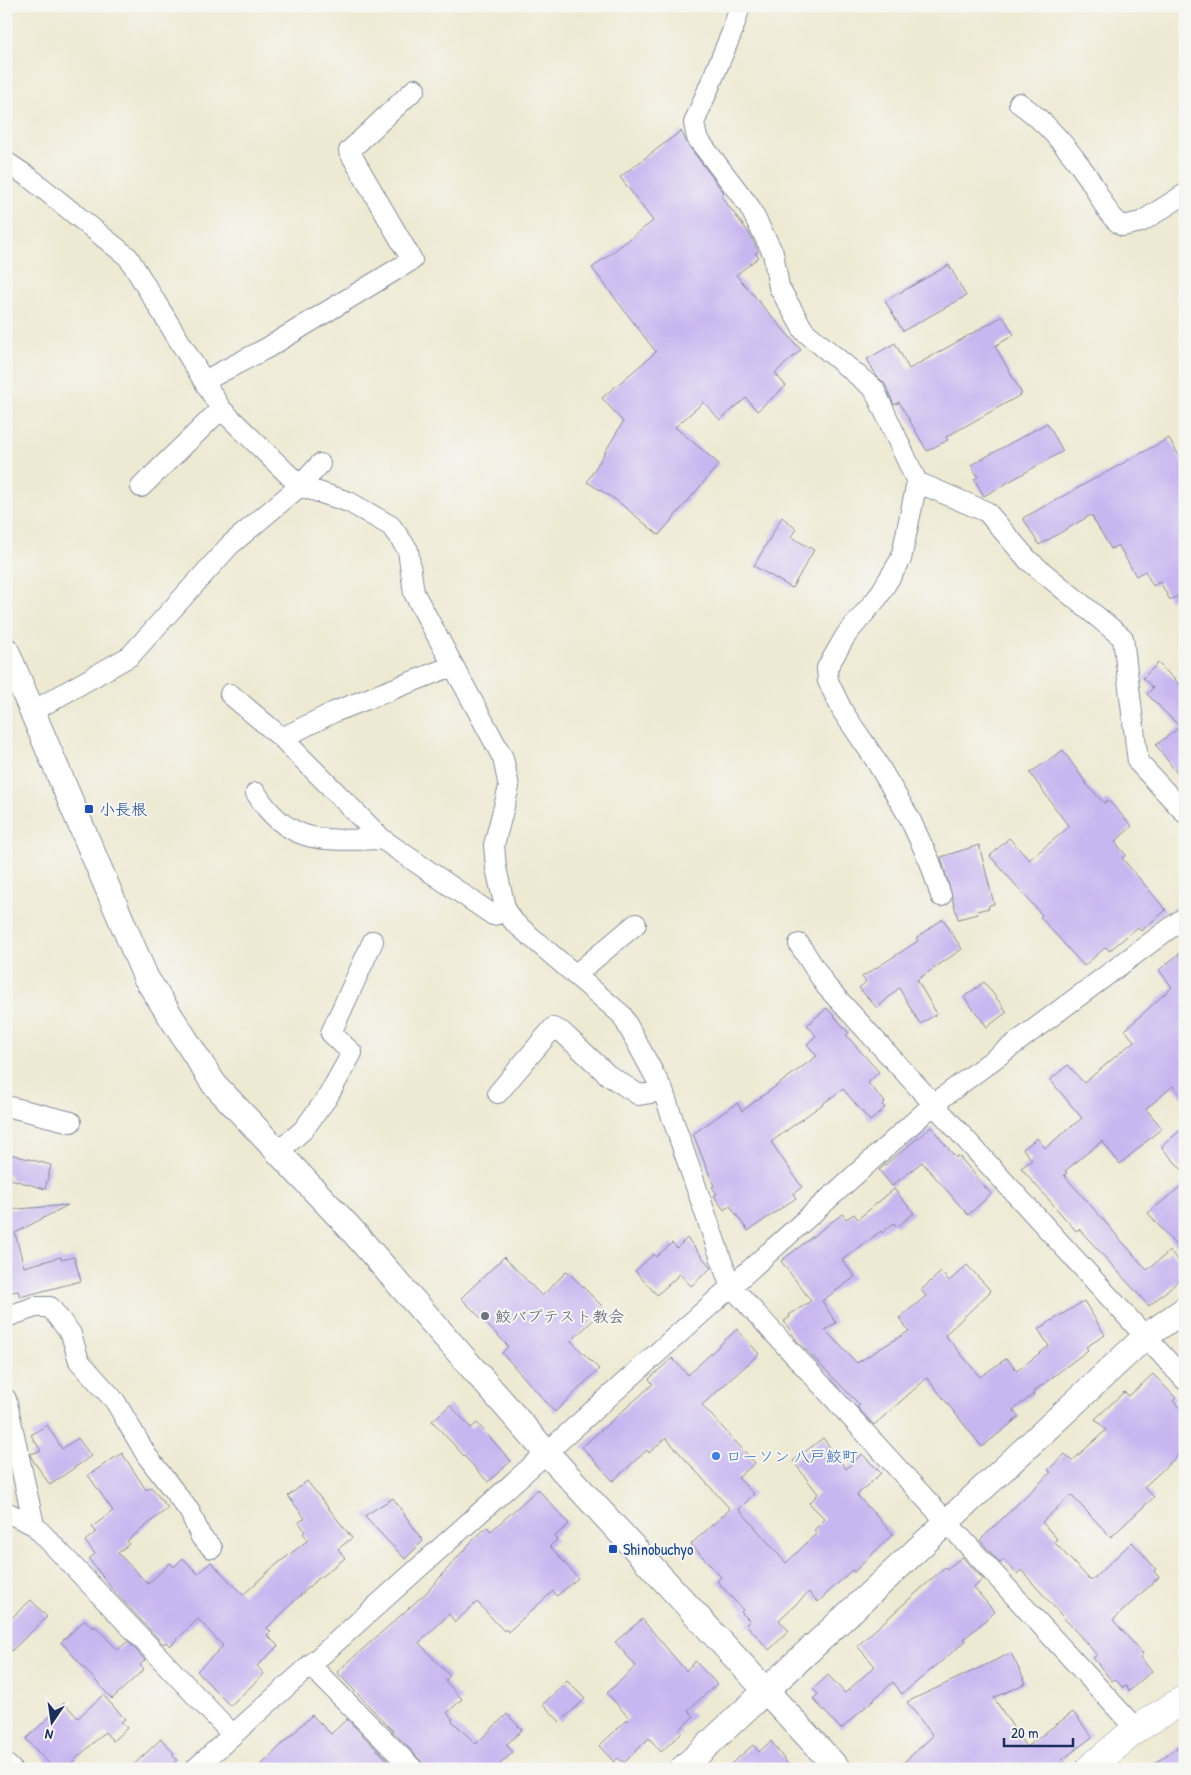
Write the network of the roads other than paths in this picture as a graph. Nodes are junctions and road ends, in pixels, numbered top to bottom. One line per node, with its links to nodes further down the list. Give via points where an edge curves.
1 (740, 6): 9 (street, via 694,123 697,138 749,206 773,253 780,287 804,331 874,389)
2 (415, 89): 6 (street, via 349,151 412,260 266,348)
3 (1019, 103): 5 (street, via 1040,118 1088,177 1112,220 1123,226 1141,222)
4 (6, 162): 6 (street, via 128,257)
5 (1185, 194)
6 (204, 381): 7 (street)
7 (221, 409): 10 (street); 11 (street)
8 (320, 464): 10 (street)
9 (918, 482): 18 (street, via 987,512 1028,560 1123,638 1138,762); 20 (street, via 901,559 878,597 846,635 827,668 828,681 843,712 909,817 930,862)
10 (300, 486): 13 (street, via 349,502 391,526 408,550 414,593); 15 (street, via 230,545 130,656)
11 (141, 487)
12 (6, 650): 15 (street)
13 (452, 666): 16 (street, via 334,712); 21 (street, via 503,758 509,787 494,845)
14 (230, 694): 16 (street)
15 (33, 712): 32 (street, via 146,978 214,1084)
16 (282, 738): 19 (street)
17 (256, 793): 19 (street, via 264,806 296,832 313,839)
18 (1185, 813)
19 (382, 839): 21 (street, via 493,915)
20 (941, 896)
21 (506, 912): 26 (street)
22 (1185, 917): 29 (street)
23 (636, 924): 26 (street)
24 (373, 941): 32 (street, via 331,1033 352,1053 303,1130)
25 (799, 944): 29 (street, via 826,986)
26 (576, 975): 27 (street, via 622,1015)
27 (663, 1091): 28 (street, via 639,1094 608,1075 562,1032 553,1028); 33 (street)
28 (498, 1093)
29 (935, 1103): 33 (street); 36 (street)
30 (6, 1106): 31 (street)
31 (70, 1122)
32 (278, 1152): 39 (street)
33 (730, 1285): 39 (street); 41 (street)
34 (1185, 1309): 36 (street)
35 (6, 1317): 43 (street, via 35,1306 50,1307 71,1334 79,1361 115,1401 147,1456 190,1512 201,1537)
36 (1145, 1337): 37 (street); 41 (street)
37 (1185, 1380)
38 (6, 1399): 42 (street)
39 (545, 1451): 44 (street); 45 (street)
40 (6, 1512): 42 (street)
41 (948, 1523): 45 (street); 47 (street)
42 (34, 1525): 48 (street)
43 (212, 1548)
44 (310, 1665): 48 (street); 52 (street)
45 (766, 1692): 53 (street); 54 (street)
46 (1185, 1699): 47 (main road)
47 (1136, 1729): 55 (main road)
48 (232, 1734): 51 (street)
49 (6, 1764): 50 (street)
50 (11, 1769)
51 (195, 1769)
52 (413, 1769)
53 (682, 1769)
54 (838, 1769)
55 (1089, 1769)

